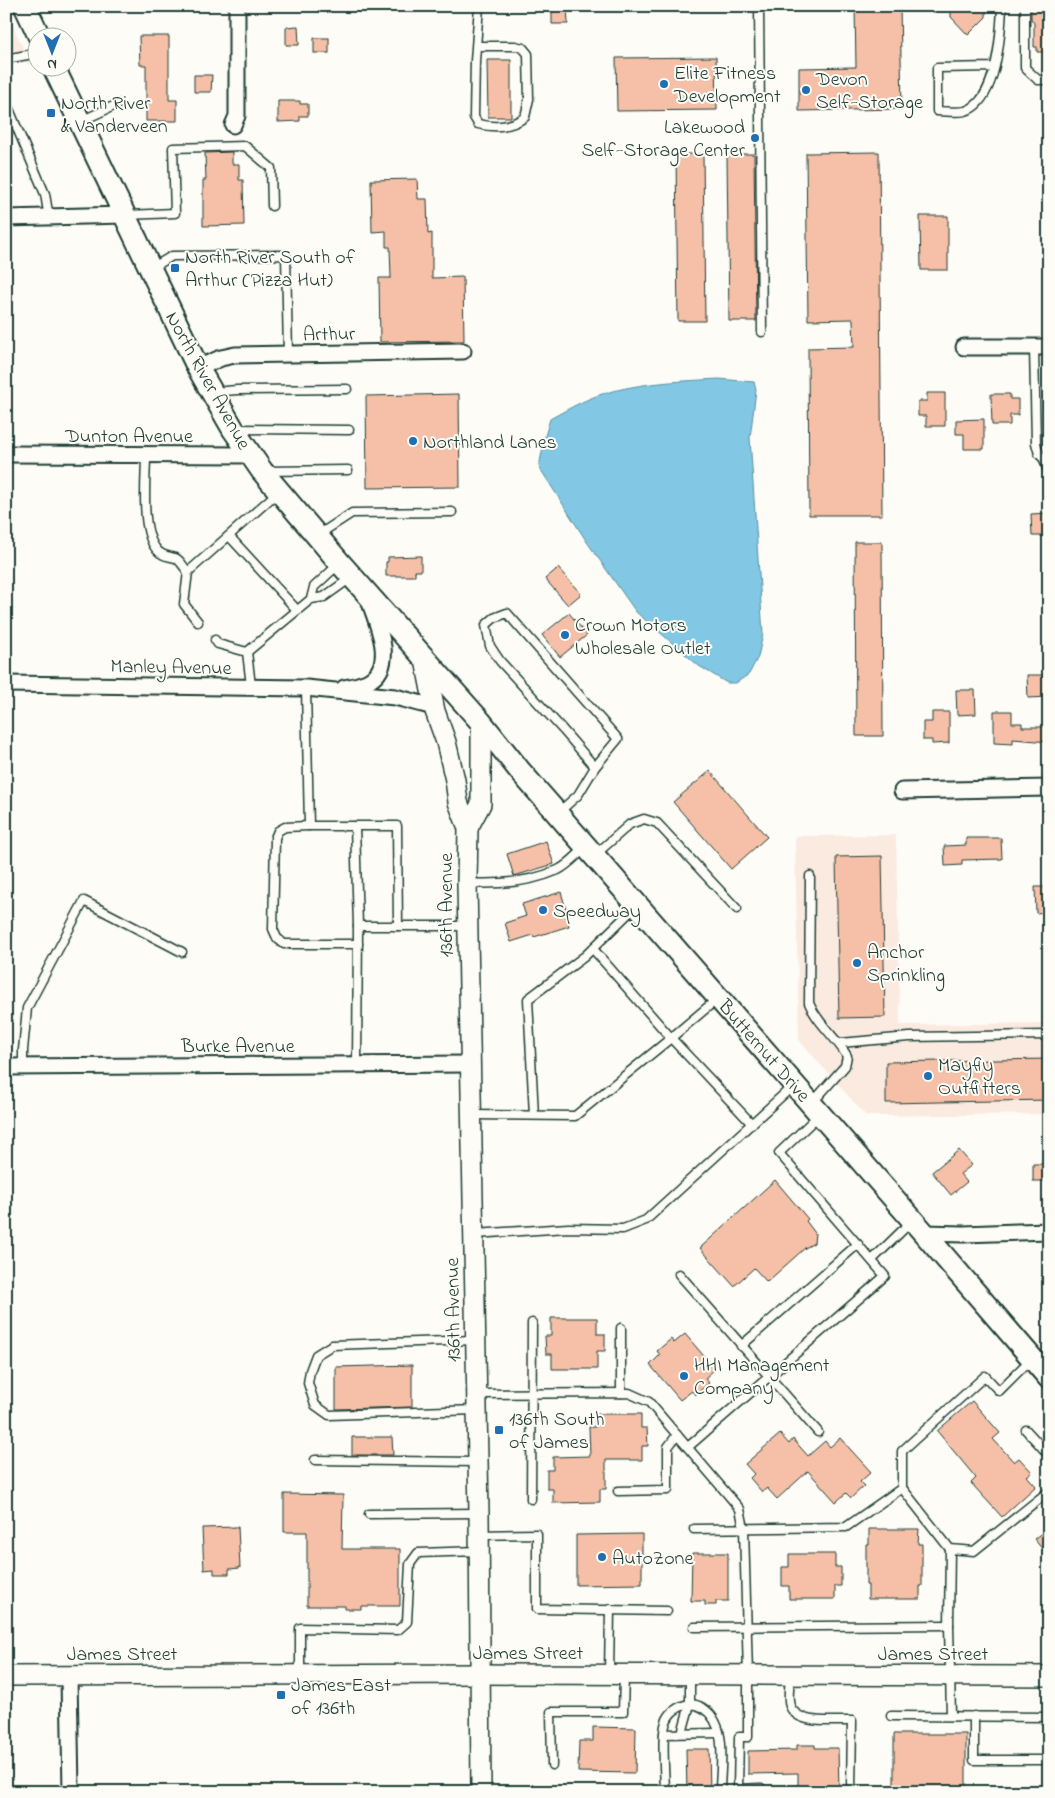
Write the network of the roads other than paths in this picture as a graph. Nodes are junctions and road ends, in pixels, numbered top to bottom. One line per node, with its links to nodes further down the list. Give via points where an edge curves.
1 (25, 6): 7 (main road)
2 (237, 6): 17 (street, via 237,116)
3 (479, 6): 8 (lane)
4 (758, 6): 23 (lane)
5 (1002, 6): 11 (lane, via 1001,36)
6 (1025, 6): 13 (lane, via 1025,68 1038,80)
7 (35, 28)
8 (476, 46): 8 (lane, via 474,117 478,124 506,126 525,118 529,99 528,54 515,46)
9 (28, 54): 10 (lane)
10 (6, 56)
11 (994, 67): 11 (lane, via 989,86 979,102 965,111 937,111 937,68)
12 (59, 78): 16 (main road, North River Avenue)
13 (1049, 80)
14 (6, 102): 21 (lane, via 45,194)
15 (118, 104): 16 (lane)
16 (80, 122): 19 (main road, North River Avenue)
17 (233, 125)
18 (272, 206): 19 (lane, via 272,168 245,146 173,148 175,213)
19 (125, 215): 21 (street); 22 (main road, North River Avenue)
20 (6, 218): 21 (street)
21 (49, 218)
22 (150, 269): 27 (lane, via 172,256 286,255); 28 (main road, North River Avenue)
23 (762, 332)
24 (964, 347): 25 (street)
25 (1042, 347): 35 (lane, via 1036,443 1039,454)
26 (463, 351): 27 (street, Arthur)
27 (288, 354): 28 (street, Arthur, via 235,354)
28 (198, 368): 30 (main road, North River Avenue)
29 (347, 389): 30 (lane)
30 (211, 393): 31 (main road, North River Avenue)
31 (233, 429): 32 (lane); 36 (main road, North River Avenue)
32 (348, 430)
33 (6, 454): 34 (street, Dunton Avenue)
34 (146, 455): 36 (street, Dunton Avenue); 44 (lane, via 146,524 149,536 161,554 176,558)
35 (1046, 460): 38 (lane)
36 (256, 463): 37 (lane); 39 (main road, North River Avenue)
37 (348, 470)
38 (1049, 475)
39 (279, 490): 41 (lane); 42 (main road, North River Avenue)
40 (452, 512): 42 (lane, via 352,513)
41 (229, 536): 44 (lane); 47 (lane)
42 (317, 536): 43 (main road, North River Avenue)
43 (346, 569): 45 (main road, North River Avenue); 46 (lane, via 324,597); 46 (lane, via 314,587)
44 (188, 572): 48 (lane, via 184,604)
45 (368, 594): 51 (main road, North River Avenue); 55 (street, Manley Avenue, via 383,644 383,666 368,681)
46 (311, 599): 47 (lane)
47 (297, 610): 50 (lane)
48 (198, 622)
49 (215, 640): 50 (lane, via 218,644)
50 (247, 652): 53 (lane)
51 (426, 660): 56 (street, 136th Avenue); 57 (main road, North River Avenue)
52 (6, 684): 53 (street, Manley Avenue)
53 (251, 686): 54 (street, Manley Avenue)
54 (306, 688): 55 (street, Manley Avenue); 62 (lane)
55 (336, 691): 56 (street, Manley Avenue, via 407,698)
56 (434, 706): 64 (street, 136th Avenue, via 453,770 458,802)
57 (481, 722): 61 (main road, Butternut Drive); 64 (street, 136th Avenue, via 481,804)
58 (595, 767): 58 (lane, via 618,739 507,613 494,618 486,625 490,646 500,661); 61 (lane, via 578,795)
59 (1049, 788): 60 (street)
60 (902, 791)
61 (558, 814): 65 (main road, Butternut Drive)
62 (309, 826): 63 (lane); 73 (lane, via 285,827 275,838 273,929 284,944)
63 (355, 826): 70 (lane); 71 (lane, via 397,826)
64 (468, 828): 67 (street, 136th Avenue)
65 (590, 851): 67 (lane, via 559,870 515,883); 68 (main road, Butternut Drive); 69 (lane, via 630,824 644,819 657,824)
66 (810, 876): 79 (lane, via 809,1003 813,1013)
67 (466, 883): 72 (street, 136th Avenue)
68 (637, 904): 74 (lane); 76 (main road, Butternut Drive)
69 (737, 909)
70 (358, 926): 71 (lane); 73 (lane)
71 (398, 926): 72 (lane)
72 (467, 926): 81 (street, 136th Avenue)
73 (358, 944): 80 (lane)
74 (593, 948): 78 (lane); 87 (lane, via 528,999)
75 (182, 952): 83 (lane, via 84,901 27,1008)
76 (718, 998): 78 (lane); 84 (main road, Butternut Drive)
77 (1049, 1035): 79 (lane, via 909,1037)
78 (671, 1038): 87 (lane, via 575,1116); 88 (lane)
79 (840, 1043): 85 (lane, via 848,1056 845,1066)
80 (357, 1064): 81 (street, Burke Avenue); 83 (street, Burke Avenue)
81 (470, 1064): 86 (street, 136th Avenue)
82 (6, 1066): 83 (street, Burke Avenue)
83 (23, 1066)
84 (794, 1084): 85 (main road, Butternut Drive); 88 (lane)
85 (816, 1109): 89 (main road, Butternut Drive); 92 (lane, via 779,1153)
86 (471, 1115): 87 (lane); 91 (street, 136th Avenue)
87 (534, 1115)
88 (752, 1124): 91 (lane, via 646,1220 623,1229 568,1228)
89 (919, 1226): 90 (street, via 963,1234); 93 (lane); 99 (main road, Butternut Drive)
90 (1049, 1231)
91 (473, 1235): 97 (street, 136th Avenue)
92 (858, 1244): 93 (lane); 98 (lane)
93 (872, 1260): 100 (lane, via 886,1276)
94 (679, 1274): 98 (lane)
95 (532, 1322): 103 (lane)
96 (620, 1328): 102 (lane)
97 (475, 1340): 104 (street, 136th Avenue); 104 (lane, via 332,1345 316,1355 308,1384 315,1405 330,1414)
98 (741, 1346): 100 (lane)
99 (1032, 1358): 101 (main road, Butternut Drive); 112 (lane, via 999,1390 985,1376 902,1451)
100 (769, 1376): 106 (lane); 108 (lane)
101 (1049, 1378)
102 (620, 1393): 103 (lane); 107 (lane, via 629,1393 649,1402)
103 (532, 1394): 104 (lane); 115 (lane)
104 (476, 1402): 111 (street, 136th Avenue)
105 (1026, 1430): 109 (lane)
106 (818, 1432)
107 (677, 1435): 108 (lane); 113 (lane, via 668,1447 668,1490)
108 (688, 1447): 119 (lane, via 740,1509)
109 (1049, 1455)
110 (315, 1460): 111 (lane)
111 (477, 1462): 116 (street, 136th Avenue)
112 (902, 1488): 119 (lane, via 846,1527); 121 (lane)
113 (618, 1491)
114 (1049, 1491): 121 (lane, via 974,1551)
115 (531, 1499)
116 (479, 1513): 117 (lane); 120 (street, 136th Avenue)
117 (369, 1514)
118 (694, 1528): 119 (lane)
119 (744, 1528): 126 (lane)
120 (479, 1543): 122 (lane, via 537,1534 537,1609); 127 (street, 136th Avenue); 128 (lane, via 418,1554 410,1564 407,1622 398,1630 300,1628)
121 (950, 1549): 124 (lane)
122 (610, 1609): 123 (lane); 129 (lane)
123 (667, 1611)
124 (949, 1625): 126 (lane); 133 (lane)
125 (694, 1627): 126 (lane)
126 (747, 1627): 131 (lane)
127 (480, 1674): 128 (street, James Street); 129 (street, James Street); 149 (street, 136th Avenue)
128 (300, 1675): 135 (street, James Street)
129 (616, 1675): 130 (street, James Street); 146 (lane, via 623,1712 551,1712)
130 (690, 1675): 131 (street, James Street); 137 (lane)
131 (748, 1675): 132 (street, James Street); 147 (lane, via 748,1737 739,1738 738,1789)
132 (790, 1675): 133 (street, James Street); 152 (lane, via 790,1705 798,1716 806,1720 852,1721)
133 (950, 1675): 136 (street, James Street); 139 (lane)
134 (6, 1676): 135 (street, James Street)
135 (69, 1676): 148 (street)
136 (1049, 1676)
137 (690, 1704): 142 (lane); 143 (lane, via 706,1711 718,1725); 144 (lane, via 670,1714)
138 (891, 1716): 139 (lane)
139 (951, 1716): 140 (lane)
140 (974, 1716): 141 (lane); 145 (lane, via 974,1760)
141 (1049, 1717)
142 (682, 1732): 143 (lane); 144 (lane)
143 (719, 1733): 151 (lane)
144 (664, 1734): 150 (lane)
145 (1049, 1760)
146 (552, 1765)
147 (761, 1788)
148 (71, 1792)
149 (481, 1792)
150 (665, 1792)
151 (720, 1792)
152 (851, 1792)

